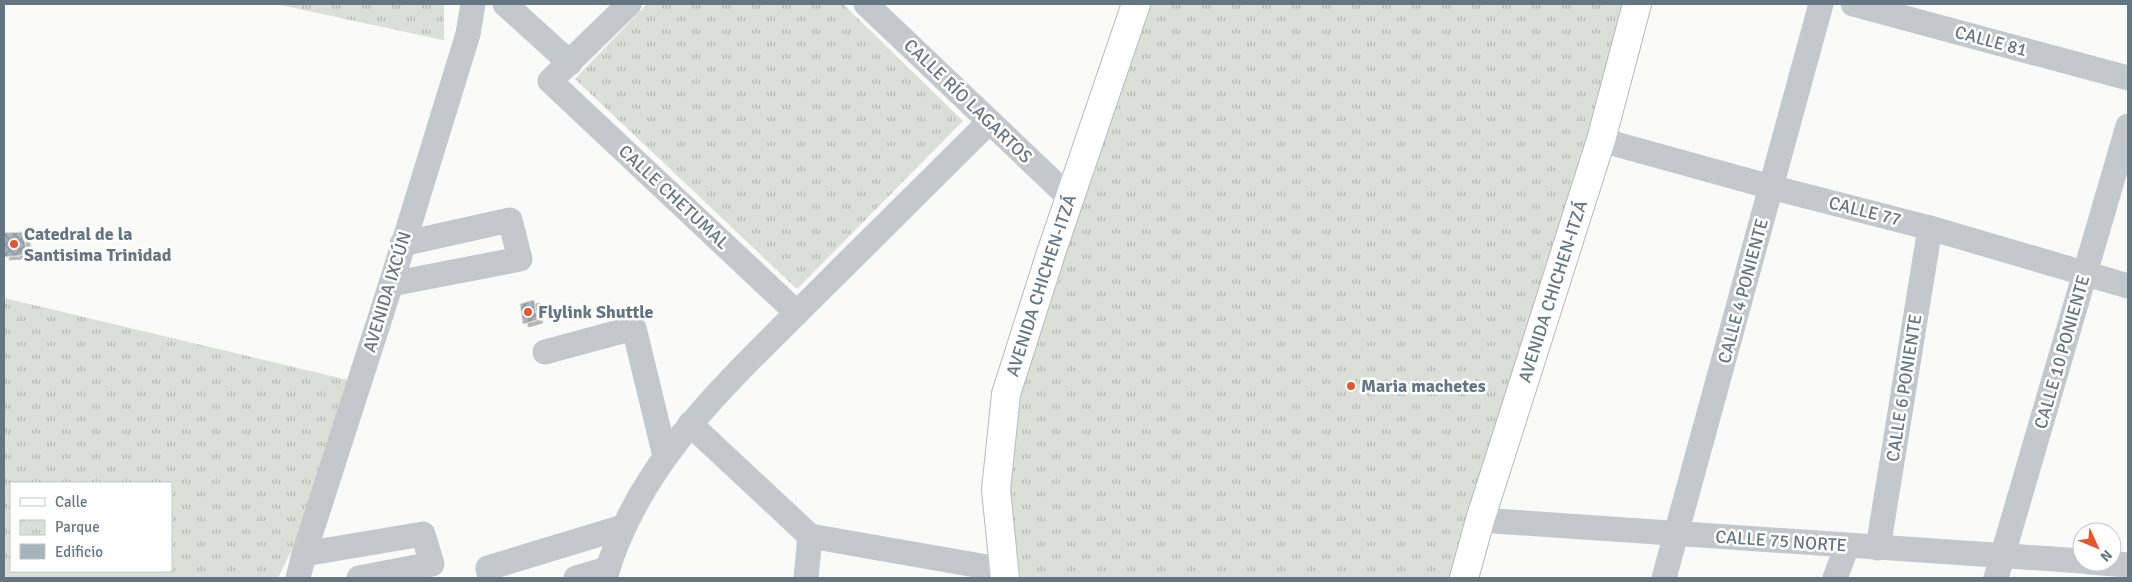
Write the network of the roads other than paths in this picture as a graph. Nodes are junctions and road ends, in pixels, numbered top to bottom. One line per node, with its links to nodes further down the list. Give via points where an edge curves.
1 (473, 4): 17 (street, AVENIDA IXCÚN, via 468,34)
2 (505, 4): 9 (street)
3 (629, 4): 9 (street)
4 (866, 4): 11 (street, CALLE RÍO LAGARTOS)
5 (1136, 4): 15 (main road, AVENIDA CHICHEN-ITZÁ)
6 (1637, 4): 13 (main road, AVENIDA CHICHEN-ITZÁ)
7 (1821, 4): 14 (street, CALLE 4 PONIENTE)
8 (1853, 4): 10 (street, CALLE 81)
9 (570, 63): 21 (street, CALLE CHETUMAL, via 550,81)
10 (2128, 78)
11 (988, 122): 15 (street, CALLE RÍO LAGARTOS); 21 (street)
12 (2128, 126): 18 (street, CALLE 10 PONIENTE)
13 (1601, 140): 14 (street, CALLE 77); 25 (main road, AVENIDA CHICHEN-ITZÁ)
14 (1771, 187): 16 (street, CALLE 77); 27 (street, CALLE 4 PONIENTE)
15 (1070, 198): 35 (main road, AVENIDA CHICHEN-ITZÁ, via 1006,394 996,490)
16 (1930, 228): 18 (street, CALLE 77); 30 (street, CALLE 6 PONIENTE)
17 (402, 244): 19 (street, AVENIDA IXCÚN); 19 (street, via 510,220 520,260)
18 (2085, 273): 20 (street, CALLE 77); 33 (street, CALLE 10 PONIENTE)
19 (391, 284): 31 (street, AVENIDA IXCÚN)
20 (2128, 286)
21 (797, 314): 23 (street)
22 (545, 352): 24 (street, via 634,328)
23 (690, 424): 24 (street); 28 (street)
24 (665, 456): 26 (street)
25 (1480, 520): 27 (street, CALLE 75 NORTE); 41 (main road, AVENIDA CHICHEN-ITZÁ)
26 (623, 527): 34 (street); 38 (street, via 488,568)
27 (1677, 534): 29 (street, CALLE 75 NORTE); 42 (street, CALLE 4 PONIENTE)
28 (810, 536): 35 (street); 40 (street)
29 (1847, 546): 30 (street, CALLE 75 NORTE); 43 (street)
30 (1878, 548): 33 (street, CALLE 75 NORTE)
31 (304, 554): 36 (street, AVENIDA IXCÚN); 37 (street, via 423,534 432,564)
32 (2072, 562): 33 (street, CALLE 75 NORTE)
33 (2000, 567)
34 (606, 574): 39 (street)
35 (1004, 574)
36 (298, 578)
37 (359, 578)
38 (490, 578)
39 (576, 578)
40 (806, 578)
41 (1464, 578)
42 (1664, 578)
43 (1836, 578)

